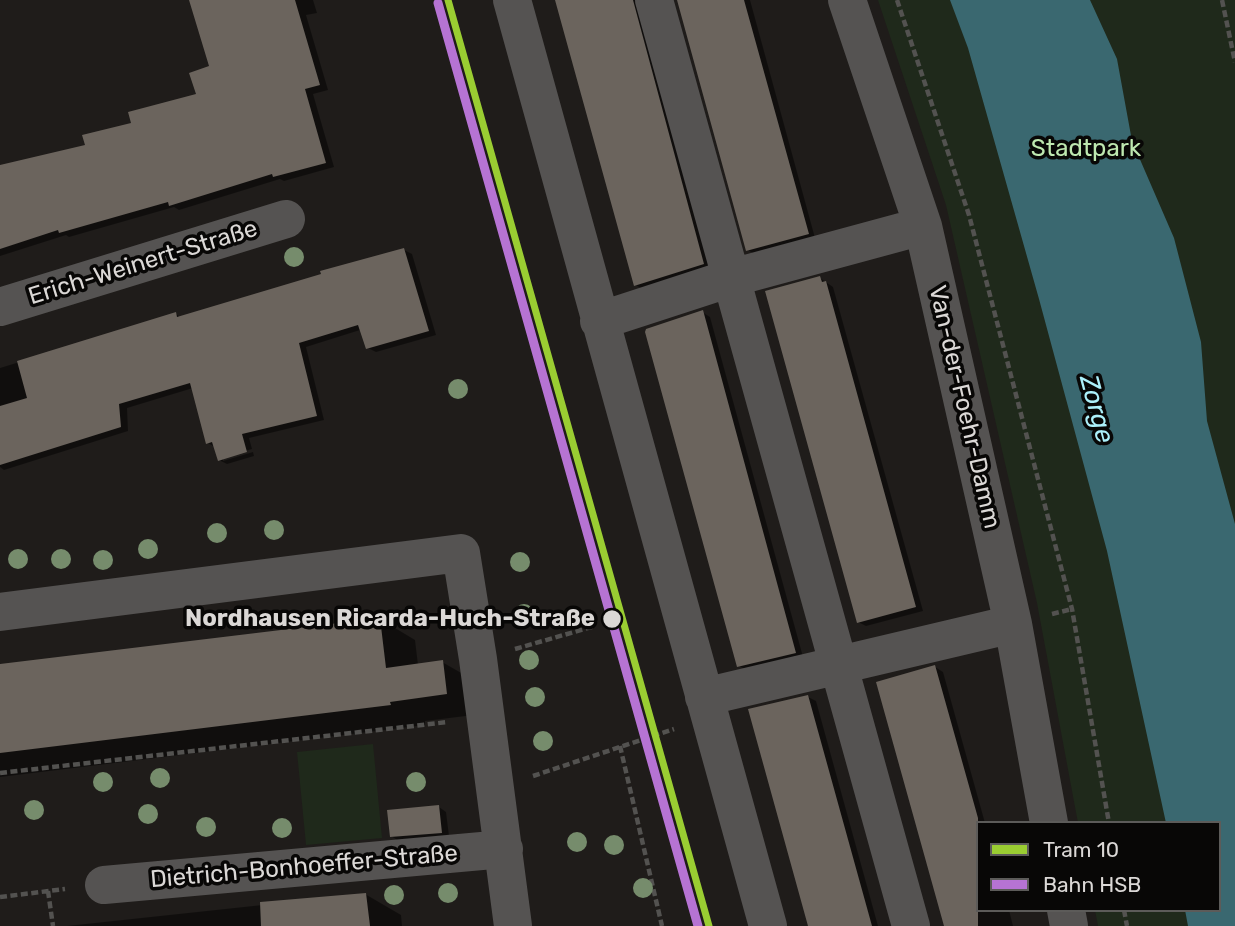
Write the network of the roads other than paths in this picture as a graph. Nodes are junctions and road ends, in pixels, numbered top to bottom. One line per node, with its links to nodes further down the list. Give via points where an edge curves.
1 (512, 0): 8 (street)
2 (653, 0): 6 (street)
3 (847, 0): 5 (street, Van-der-Foehr-Damm)
4 (286, 219): 7 (street, Erich-Weinert-Straße)
5 (923, 226): 6 (street); 10 (street, Van-der-Foehr-Damm)
6 (731, 278): 8 (street); 11 (street)
7 (0, 307)
8 (599, 321): 12 (street)
9 (0, 612): 14 (street, via 461,554)
10 (1013, 624): 11 (street); 13 (street, Van-der-Foehr-Damm)
11 (840, 664): 12 (street); 18 (street)
12 (706, 707): 17 (street)
13 (1049, 821)
14 (504, 849): 15 (street, Dietrich-Bonhoeffer-Straße); 16 (street)
15 (104, 885)
16 (513, 926)
17 (768, 926)
18 (911, 926)

